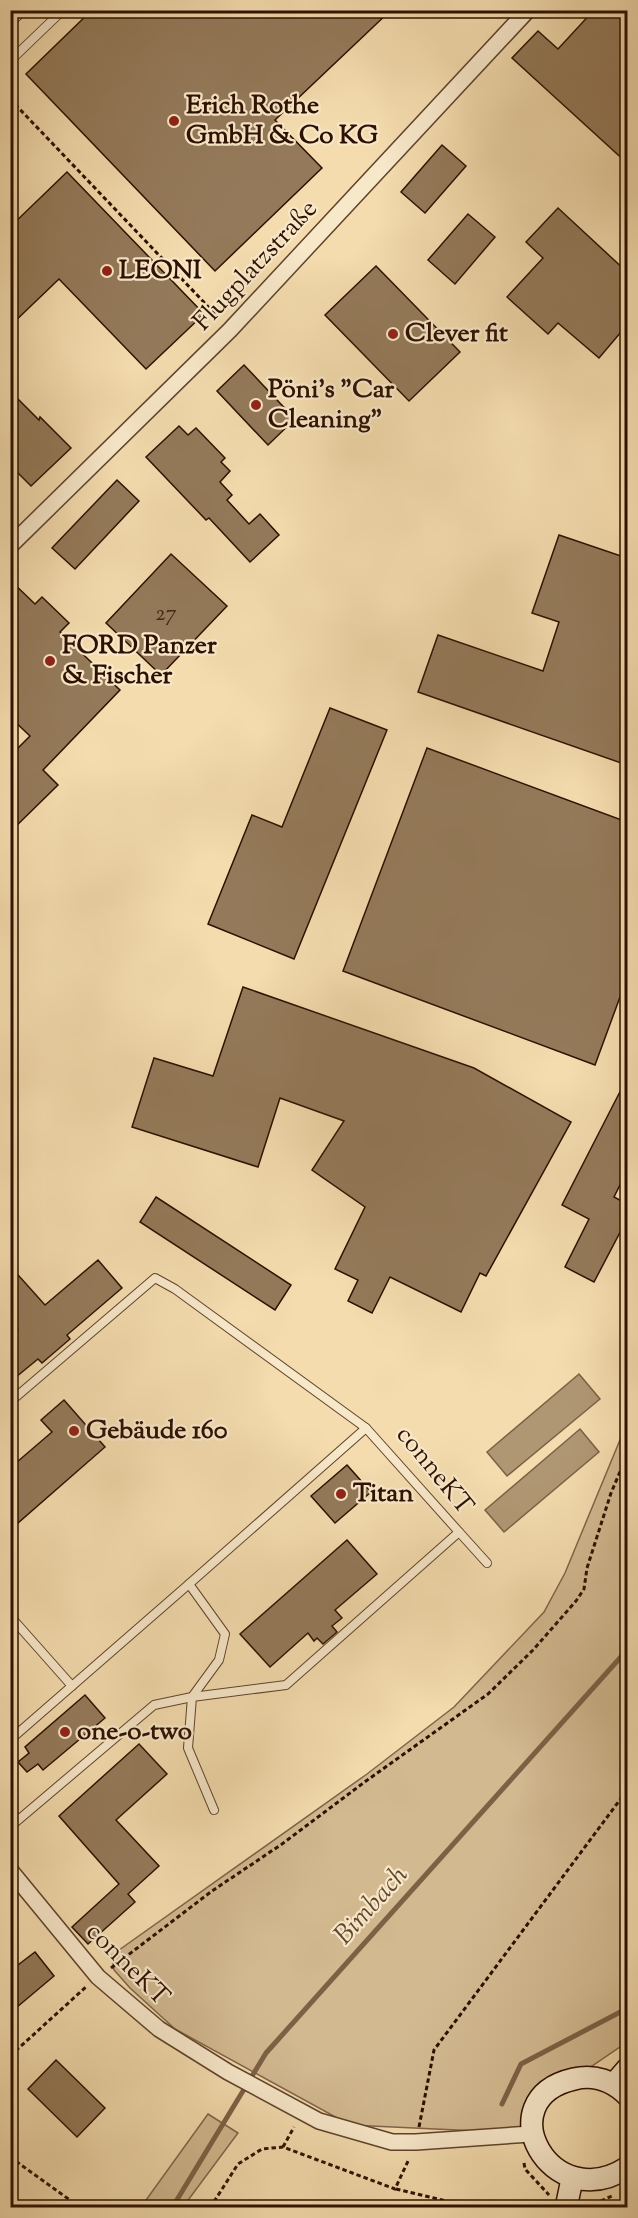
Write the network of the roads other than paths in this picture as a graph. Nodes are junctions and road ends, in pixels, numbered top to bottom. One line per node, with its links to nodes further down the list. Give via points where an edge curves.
1 (24, 10): 4 (lane)
2 (63, 10): 5 (lane)
3 (528, 10): 6 (street, Flugplatzstraße, via 230,330)
4 (10, 23)
5 (10, 61)
6 (10, 546)
7 (10, 1402): 8 (lane, via 154,1278 175,1289)
8 (366, 1428): 9 (lane, conneKT); 11 (lane, conneKT)
9 (459, 1532): 10 (lane); 14 (lane, conneKT, via 286,1685)
10 (487, 1563)
11 (189, 1584): 13 (lane, conneKT); 14 (lane, via 225,1634 219,1660)
12 (10, 1616): 13 (lane)
13 (72, 1686): 15 (lane, conneKT)
14 (192, 1698): 16 (lane, via 188,1748); 17 (lane, conneKT, via 154,1705)
15 (10, 1740)
16 (214, 1810)
17 (10, 1827)
18 (10, 1870): 21 (street, conneKT, via 98,1977 159,2029 319,2121 392,2142)
19 (627, 2067): 20 (main road)
20 (621, 2090): 21 (main road, via 598,2078 565,2081 540,2102)
21 (531, 2134): 23 (main road, via 534,2151 543,2166)
22 (627, 2167): 23 (main road, via 602,2184)
23 (571, 2184): 24 (main road)
24 (566, 2208)

